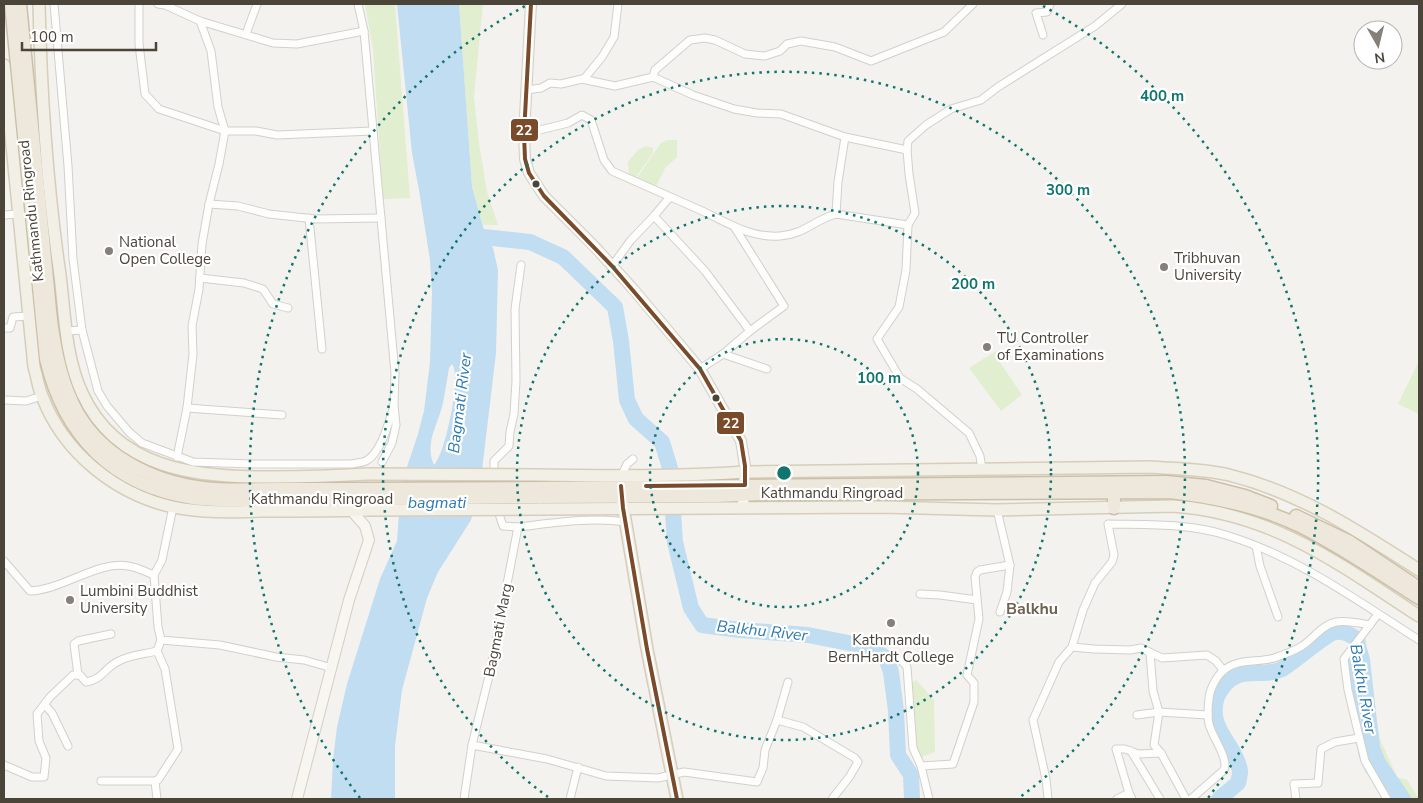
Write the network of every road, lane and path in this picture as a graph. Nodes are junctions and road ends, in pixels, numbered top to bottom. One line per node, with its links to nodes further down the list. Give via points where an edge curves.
1 (11, 4): 29 (highway, Kathmandu Ringroad)
2 (20, 4): 24 (highway, Kathmandu Ringroad)
3 (38, 4): 24 (main road)
4 (54, 4): 46 (street)
5 (139, 4): 22 (street, via 139,44 145,94 159,109)
6 (158, 4): 14 (street)
7 (257, 4): 16 (street)
8 (358, 4): 15 (street)
9 (531, 4): 21 (main road)
10 (618, 4): 20 (street, via 614,37)
11 (973, 4): 19 (street, via 944,32 871,61 835,47 801,41 787,44 780,51 765,56 745,54 715,40 695,39 655,70)
12 (1050, 4): 17 (street, via 1048,12 1036,13)
13 (1122, 4): 27 (street, via 1095,26 981,100 951,110 926,125 908,141)
14 (200, 21): 16 (street); 22 (street, via 212,50 218,107)
15 (364, 31): 16 (street, via 297,44 273,43); 23 (street)
16 (246, 34)
17 (1044, 36)
18 (4, 65): 28 (main road)
19 (653, 77): 20 (street, via 615,86); 26 (street, via 734,109 781,114)
20 (584, 79): 21 (street)
21 (526, 90): 25 (main road)
22 (225, 131): 23 (street, via 277,135); 31 (street, via 220,164)
23 (373, 131): 37 (street)
24 (39, 134): 47 (main road); 68 (highway, Kathmandu Ringroad, via 50,320 56,353 73,404 97,438 133,466 166,480 204,488)
25 (524, 134): 30 (street, via 568,123 582,115 591,120 604,160 612,171); 41 (main road, via 525,159 535,184)
26 (845, 137): 27 (street); 33 (street)
27 (907, 150): 38 (street, via 915,213)
28 (13, 165): 29 (main road); 32 (main road)
29 (26, 165): 68 (highway, Kathmandu Ringroad, via 51,383 82,439 93,450 138,481 194,498)
30 (670, 198): 35 (street); 39 (street)
31 (208, 204): 36 (street); 42 (street)
32 (19, 214): 34 (street); 44 (main road)
33 (836, 214): 38 (street); 39 (street, via 824,217 801,232 780,236 754,235)
34 (4, 215)
35 (654, 216): 41 (street); 48 (street, via 705,271)
36 (310, 218): 37 (street); 49 (street)
37 (381, 218): 55 (street, via 395,373)
38 (908, 225): 61 (street, via 906,270 899,307 877,339 900,378 969,432 980,456)
39 (735, 228): 48 (street, via 784,306)
40 (521, 265): 75 (street, via 515,309 514,414 509,446 494,462 497,511 503,526)
41 (612, 266): 51 (main road)
42 (200, 278): 43 (street, via 244,283 263,289 273,304); 56 (street, via 192,326 193,354)
43 (288, 308)
44 (29, 316): 45 (street, via 13,317 10,328); 53 (main road, via 34,367)
45 (4, 328)
46 (82, 330): 47 (street); 58 (street, via 98,390 107,406 142,443)
47 (66, 331): 65 (main road, bridge, via 74,372 90,408 120,443 156,462 218,477 538,474)
48 (750, 332): 50 (street)
49 (322, 350)
50 (723, 354): 51 (street); 52 (street)
51 (700, 369): 62 (main road, via 741,441)
52 (767, 369)
53 (42, 396): 54 (street, via 26,401); 69 (main road, via 69,443 100,474 136,495)
54 (4, 400)
55 (394, 405): 58 (street, via 381,442 373,455 361,462 251,464 193,462); 60 (street, via 396,425 392,443)
56 (187, 408): 57 (street); 58 (street)
57 (282, 415)
58 (177, 457)
59 (633, 459): 65 (street, via 627,464)
60 (382, 462)
61 (982, 470): 62 (main road); 79 (main road, via 1150,467 1229,475 1310,504)
62 (744, 484): 63 (highway, Kathmandu Ringroad); 64 (highway, Kathmandu Ringroad); 70 (main road)
63 (1114, 487): 71 (highway); 81 (highway, Kathmandu Ringroad, via 1166,482 1245,496 1350,542); 83 (highway, Kathmandu Ringroad, via 1203,496 1260,510 1300,526)
64 (717, 491): 66 (highway, Kathmandu Ringroad); 66 (main road); 70 (main road)
65 (622, 492): 66 (highway, Kathmandu Ringroad); 66 (main road); 67 (highway, Kathmandu Ringroad); 67 (main road); 74 (main road)
66 (646, 492)
67 (539, 498): 68 (highway, Kathmandu Ringroad, bridge); 68 (main road, bridge)
68 (367, 499): 72 (main road)
69 (173, 507): 72 (main road, via 211,512); 80 (street, via 162,560)
70 (744, 508): 73 (main road)
71 (1114, 508): 73 (main road); 87 (main road, via 1173,506 1242,518 1323,553)
72 (351, 510): 97 (main road, via 365,526 369,540 349,600)
73 (997, 510): 78 (street)
74 (626, 522): 75 (street, via 586,519); 114 (main road)
75 (518, 527): 107 (street, Bagmati Marg, via 490,672)
76 (1256, 546): 86 (street, via 1317,574); 88 (street); 93 (street, via 1228,535 1178,526 1108,524 1114,555 1112,562 1095,583)
77 (4, 561): 80 (street, via 30,592 43,591 103,566 127,565)
78 (1010, 565): 84 (street, via 976,572); 85 (street, via 1007,592)
79 (1419, 570)
80 (154, 575): 91 (street)
81 (1419, 588)
82 (920, 594): 84 (street)
83 (1419, 598)
84 (977, 600): 112 (street, via 979,619 967,675 974,683 974,702 953,764)
85 (1000, 612)
86 (1378, 614): 89 (street); 92 (street)
87 (1419, 616)
88 (1278, 617)
89 (1368, 628): 98 (street, via 1349,621 1336,622 1326,626 1301,647 1273,658 1250,660); 106 (street, via 1344,659)
90 (111, 634): 99 (street, via 74,644)
91 (161, 640): 94 (street); 97 (street, via 220,645)
92 (1419, 640)
93 (1072, 647): 95 (street, via 1141,648); 125 (street, via 1059,662 1033,720)
94 (157, 651): 99 (street, via 120,660 94,681 86,682); 115 (street, via 165,668 178,749)
95 (1150, 653): 98 (street, via 1162,658 1207,655); 102 (street, via 1153,691)
96 (901, 660): 112 (street, via 907,667 913,748)
97 (332, 668): 119 (main road)
98 (1223, 670): 104 (street, via 1209,696)
99 (78, 675): 101 (street, via 73,675)
100 (788, 682): 105 (street)
101 (45, 705): 108 (street); 111 (street, via 37,714 39,741 46,758 44,777 27,775)
102 (1159, 712): 103 (street); 104 (street); 110 (street, via 1154,745)
103 (1136, 715)
104 (1208, 715): 129 (street, via 1225,767)
105 (777, 720): 114 (street, via 757,782 684,772); 123 (street, via 803,727 858,762)
106 (1356, 739): 130 (street, via 1335,742 1321,749 1318,783 1294,784); 131 (street, via 1364,761)
107 (472, 745): 113 (street); 120 (street, Bagmati Marg)
108 (68, 746)
109 (1131, 751): 110 (street, via 1138,754); 117 (street, via 1116,750); 127 (street)
110 (1161, 753): 128 (street)
111 (4, 765)
112 (921, 766): 124 (street)
113 (578, 767): 114 (street, via 606,776 658,778); 121 (street)
114 (673, 775): 122 (main road)
115 (155, 780): 116 (street); 118 (street)
116 (101, 781)
117 (1130, 796): 126 (street)
118 (157, 799)
119 (297, 799)
120 (464, 799)
121 (570, 799)
122 (678, 799)
123 (832, 799)
124 (929, 799)
125 (1048, 799)
126 (1117, 799)
127 (1160, 799)
128 (1186, 799)
129 (1191, 799)
130 (1296, 799)
131 (1387, 799)

